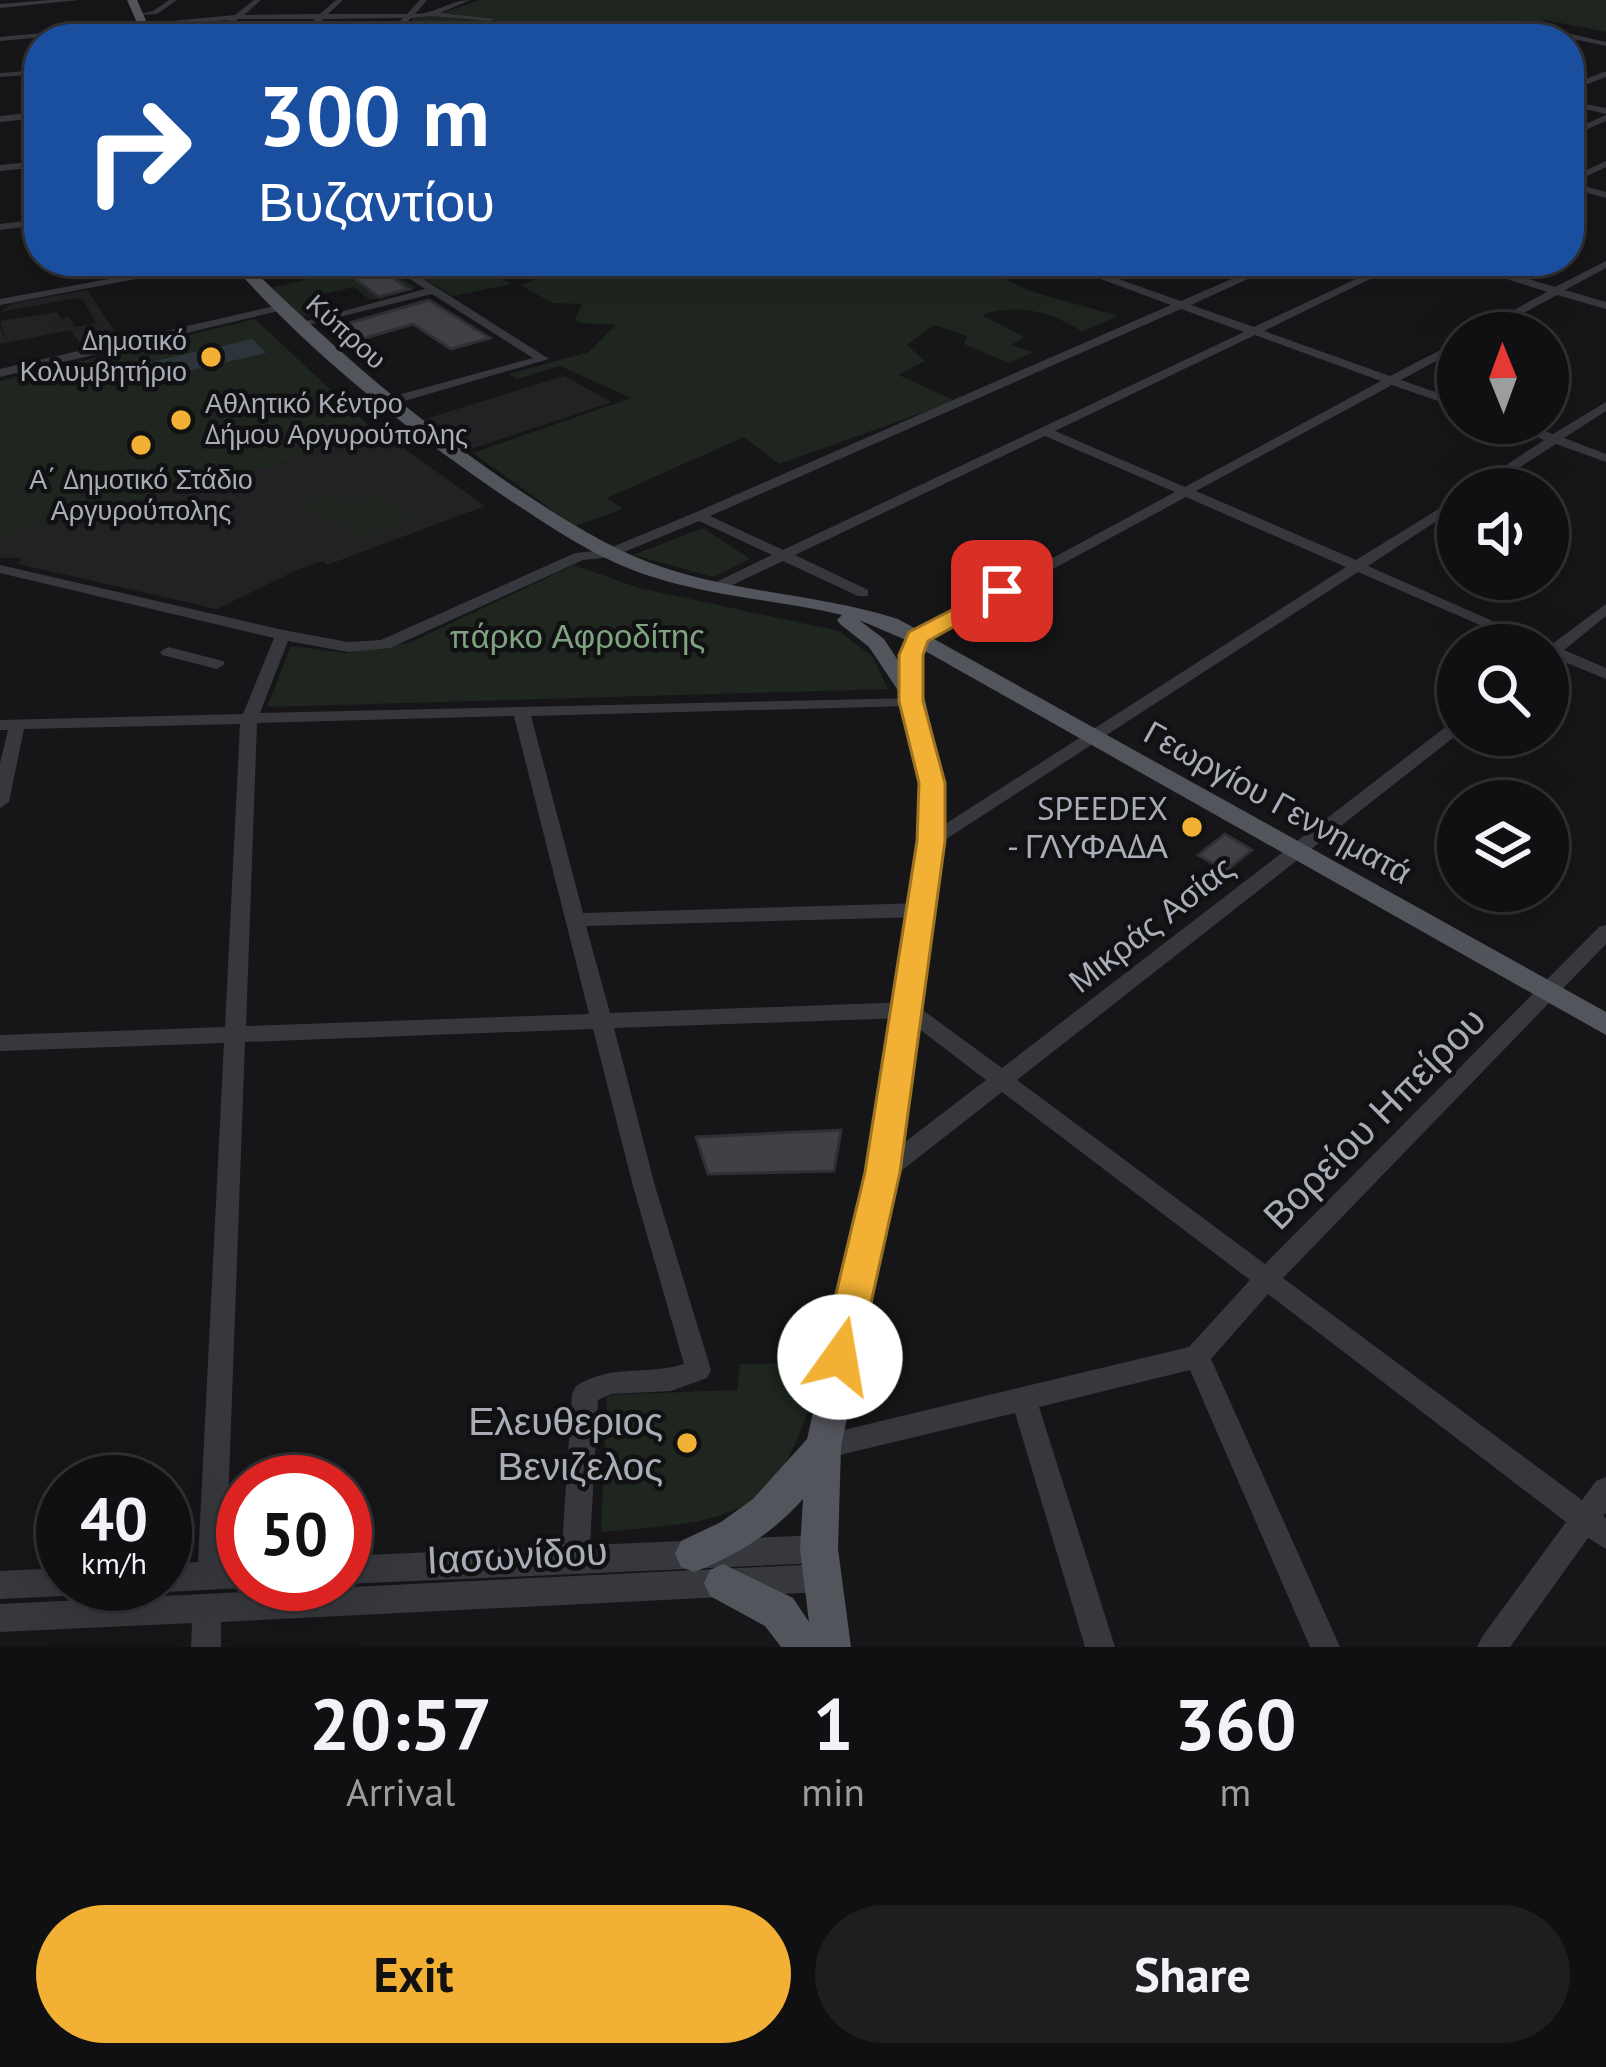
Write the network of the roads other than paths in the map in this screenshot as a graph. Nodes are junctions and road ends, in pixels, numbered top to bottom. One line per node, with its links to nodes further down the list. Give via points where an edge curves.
1 (76, 0): 7 (street)
2 (174, 0): 13 (street)
3 (258, 0): 11 (street)
4 (340, 0): 9 (street)
5 (424, 0): 10 (street)
6 (467, 0): 8 (street)
7 (0, 6)
8 (431, 15): 10 (street); 12 (street)
9 (322, 16): 10 (street); 11 (street); 16 (street)
10 (409, 16): 17 (street)
11 (236, 17): 14 (street); 15 (street)
12 (490, 19)
13 (141, 24)
14 (161, 24)
15 (227, 24)
16 (313, 24)
17 (401, 24)
18 (139, 276): 29 (street)
19 (235, 276): 32 (main road, Κύπρου)
20 (247, 276): 32 (main road, Κύπρου)
21 (409, 276): 27 (street)
22 (1099, 276): 30 (street)
23 (1247, 276): 30 (street)
24 (1370, 276): 35 (street)
25 (1506, 276): 28 (street)
26 (1584, 276): 28 (street)
27 (430, 291): 34 (street); 40 (street, via 543,359)
28 (1556, 291): 31 (street); 33 (street)
29 (0, 302)
30 (1179, 305): 35 (street); 51 (street)
31 (1606, 306)
32 (271, 310): 34 (main road, Κύπρου); 37 (street); 40 (main road, Κύπρου)
33 (1517, 312)
34 (299, 326): 40 (main road, Κύπρου)
35 (1254, 331): 38 (street); 43 (street)
36 (1437, 356): 38 (street)
37 (0, 373)
38 (1393, 380): 39 (street); 49 (street)
39 (1437, 396)
40 (375, 406): 52 (main road, Κύπρου); 54 (main road, Κύπρου)
41 (1606, 406): 42 (street)
42 (1569, 429)
43 (1045, 431): 49 (street); 53 (street)
44 (1546, 444): 48 (street)
45 (1568, 444): 46 (street)
46 (1606, 458)
47 (782, 467): 51 (street, via 700,508)
48 (1509, 468)
49 (1186, 492): 55 (street); 64 (street)
50 (1437, 515): 55 (street)
51 (699, 516): 52 (street); 53 (street)
52 (607, 554): 54 (street); 57 (main road, Γεωργίου Γεννηματά)
53 (784, 554): 57 (street); 58 (street)
54 (580, 556): 60 (main road, Γεωργίου Γεννηματά, via 663,584); 62 (street, via 384,645)
55 (1358, 566): 61 (street); 73 (street)
56 (0, 569): 62 (street)
57 (719, 586): 64 (main road, Γεωργίου Γεννηματά, via 818,601)
58 (863, 593)
59 (1606, 609): 63 (street)
60 (847, 620): 64 (main road, Γεωργίου Γεννηματά); 69 (main road, via 877,643)
61 (1488, 624)
62 (283, 635): 71 (street)
63 (1569, 635)
64 (917, 637): 69 (main road); 73 (main road, Γεωργίου Γεννηματά)
65 (168, 652): 67 (street)
66 (1569, 659): 68 (street)
67 (217, 664)
68 (1606, 674)
69 (911, 701): 70 (street); 76 (main road, via 932,783)
70 (521, 711): 71 (street); 79 (street)
71 (249, 718): 72 (street); 85 (street)
72 (8, 725): 75 (street)
73 (1094, 736): 76 (street); 77 (main road, Γεωργίου Γεννηματά)
74 (1437, 743): 77 (street, Μικράς Ασίας)
75 (0, 802)
76 (931, 841): 78 (main road)
77 (1299, 852): 81 (main road, Γεωργίου Γεννηματά); 87 (street, Μικράς Ασίας)
78 (923, 910): 79 (street); 82 (main road)
79 (578, 920): 83 (street)
80 (1606, 932): 81 (street, Βορείου Ηπείρου)
81 (1548, 992): 84 (main road, Γεωργίου Γεννηματά); 89 (street, Βορείου Ηπείρου)
82 (909, 1010): 83 (street); 87 (street); 88 (main road)
83 (601, 1022): 85 (street); 96 (street, via 698,1370 683,1380 597,1383 585,1394)
84 (1606, 1024)
85 (234, 1035): 86 (street); 99 (street)
86 (0, 1043)
87 (1003, 1081): 88 (street, Μικράς Ασίας); 89 (street)
88 (883, 1172): 92 (main road)
89 (1266, 1279): 90 (street, Βορείου Ηπείρου); 94 (street)
90 (1197, 1357): 91 (street); 111 (street)
91 (1024, 1399): 92 (street); 110 (street)
92 (823, 1447): 95 (main road, via 751,1528); 97 (main road)
93 (1606, 1490): 94 (street)
94 (1595, 1527): 112 (street)
95 (694, 1554): 96 (street, Ιασωνίδου); 97 (street, Ιασωνίδου)
96 (574, 1560): 98 (street, Ιασωνίδου)
97 (820, 1564): 102 (street, Ιασωνίδου); 109 (main road)
98 (372, 1569)
99 (211, 1576): 100 (street); 101 (street)
100 (216, 1576)
101 (192, 1577)
102 (723, 1583): 105 (street, Ιασωνίδου); 108 (main road, via 779,1612)
103 (36, 1584): 104 (street)
104 (0, 1586)
105 (207, 1608): 106 (street, Ιασωνίδου); 107 (street)
106 (0, 1618)
107 (206, 1647)
108 (805, 1647)
109 (832, 1647)
110 (1100, 1647)
111 (1325, 1647)
112 (1492, 1647)

